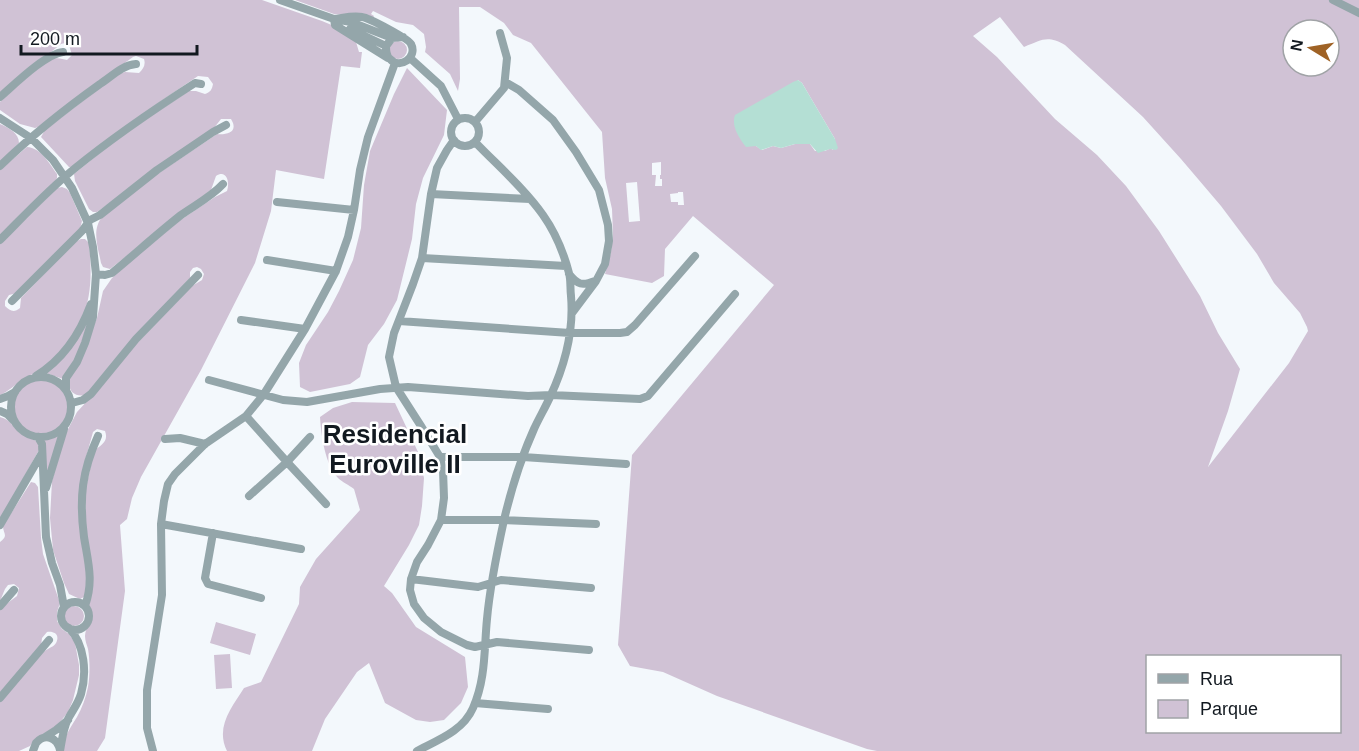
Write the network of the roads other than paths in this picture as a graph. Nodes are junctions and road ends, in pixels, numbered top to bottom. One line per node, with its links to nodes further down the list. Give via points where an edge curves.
1 (280, 0): 4 (street)
2 (1333, 0): 3 (street)
3 (1359, 13)
4 (334, 19): 5 (street); 5 (street); 12 (street, via 336,25)
5 (349, 22): 6 (street, via 362,16); 9 (street)
6 (385, 27): 8 (street); 9 (street)
7 (500, 33): 14 (street, via 507,58)
8 (403, 37): 9 (street); 11 (street, via 412,46)
9 (389, 41): 12 (street, via 386,52)
10 (63, 52): 16 (street, via 49,57)
11 (410, 58): 12 (street, via 403,63); 18 (street, via 441,86)
12 (392, 61): 30 (street, via 368,137)
13 (136, 64): 21 (street, via 124,67)
14 (505, 82): 19 (street); 40 (street, via 553,120 599,190 609,241 605,264)
15 (201, 84): 25 (street, via 195,83 160,105)
16 (0, 97)
17 (0, 118): 21 (street)
18 (458, 119): 19 (street, via 466,117); 22 (street, via 451,131)
19 (475, 122): 23 (street, via 479,130)
20 (226, 125): 31 (street, via 157,170)
21 (31, 138): 24 (street); 25 (street)
22 (454, 140): 23 (street, via 466,146); 27 (street, via 437,168)
23 (475, 142): 28 (street)
24 (0, 166)
25 (65, 177): 31 (street); 32 (street)
26 (223, 184): 38 (street, via 112,273)
27 (431, 194): 28 (street); 34 (street)
28 (530, 199): 36 (street, via 544,216)
29 (278, 202): 30 (street)
30 (354, 210): 37 (street)
31 (88, 223): 38 (street); 43 (street)
32 (0, 240)
33 (695, 256): 48 (street, via 627,332)
34 (422, 258): 36 (street); 46 (street)
35 (267, 260): 37 (street)
36 (568, 270): 40 (street, via 576,283); 44 (street)
37 (336, 272): 47 (street)
38 (96, 274): 42 (street)
39 (198, 275): 57 (street, via 136,339 91,394)
40 (596, 281): 44 (street)
41 (735, 294): 55 (street, via 648,396 640,399)
42 (95, 296): 49 (street, via 72,344); 52 (street, via 92,324 80,356 66,378)
43 (12, 301)
44 (572, 314): 48 (street)
45 (241, 320): 47 (street)
46 (399, 321): 48 (street); 51 (street, via 389,357)
47 (305, 329): 54 (street)
48 (570, 333): 55 (street)
49 (32, 378): 52 (street, via 45,376); 53 (street)
50 (209, 380): 54 (street)
51 (396, 387): 54 (street, via 307,402); 55 (street); 68 (street)
52 (66, 389): 57 (street)
53 (15, 392): 56 (street); 60 (street, via 11,405)
54 (264, 394): 59 (street)
55 (551, 395): 69 (street)
56 (0, 399)
57 (72, 402): 61 (street)
58 (0, 411): 60 (street)
59 (246, 416): 66 (street); 70 (street)
60 (14, 421): 63 (street, via 26,434)
61 (65, 426): 63 (street, via 53,435); 73 (street)
62 (98, 436): 91 (street, via 85,468 82,492 91,579)
63 (38, 437): 67 (street)
64 (310, 437): 70 (street)
65 (165, 439): 66 (street)
66 (205, 444): 78 (street, via 168,484)
67 (43, 451): 72 (street); 73 (street)
68 (440, 457): 69 (street); 76 (street, via 444,484)
69 (523, 457): 71 (street); 77 (street)
70 (287, 462): 74 (street); 75 (street)
71 (626, 464)
72 (26, 480): 73 (street, via 34,480); 80 (street)
73 (44, 491): 85 (street, via 46,537)
74 (249, 496)
75 (326, 504)
76 (441, 520): 77 (street); 83 (street)
77 (504, 520): 79 (street); 84 (street)
78 (161, 524): 81 (street); 106 (street, via 162,595 147,690 147,728)
79 (596, 524)
80 (0, 525)
81 (213, 533): 82 (street); 88 (street, via 205,578 208,584)
82 (301, 549)
83 (411, 579): 84 (street, via 478,587); 96 (street, via 414,604 424,618 467,645)
84 (491, 584): 86 (street, via 501,580); 96 (street)
85 (60, 585): 89 (street); 92 (street)
86 (591, 588)
87 (14, 590): 90 (street)
88 (261, 598)
89 (75, 602): 91 (street); 92 (street)
90 (0, 606)
91 (85, 606): 93 (street, via 88,616)
92 (64, 607): 94 (street, via 61,617)
93 (84, 626): 94 (street); 97 (street)
94 (69, 628): 97 (street)
95 (48, 640): 99 (street)
96 (485, 646): 98 (street, via 497,642); 100 (street)
97 (81, 648): 102 (street, via 81,692)
98 (589, 650)
99 (0, 698)
100 (475, 703): 101 (street); 107 (street, via 459,728)
101 (548, 709)
102 (68, 719): 103 (street); 105 (street)
103 (45, 737): 104 (street); 105 (street, via 56,740)
104 (31, 749)
105 (60, 751)
106 (153, 751)
107 (417, 751)

